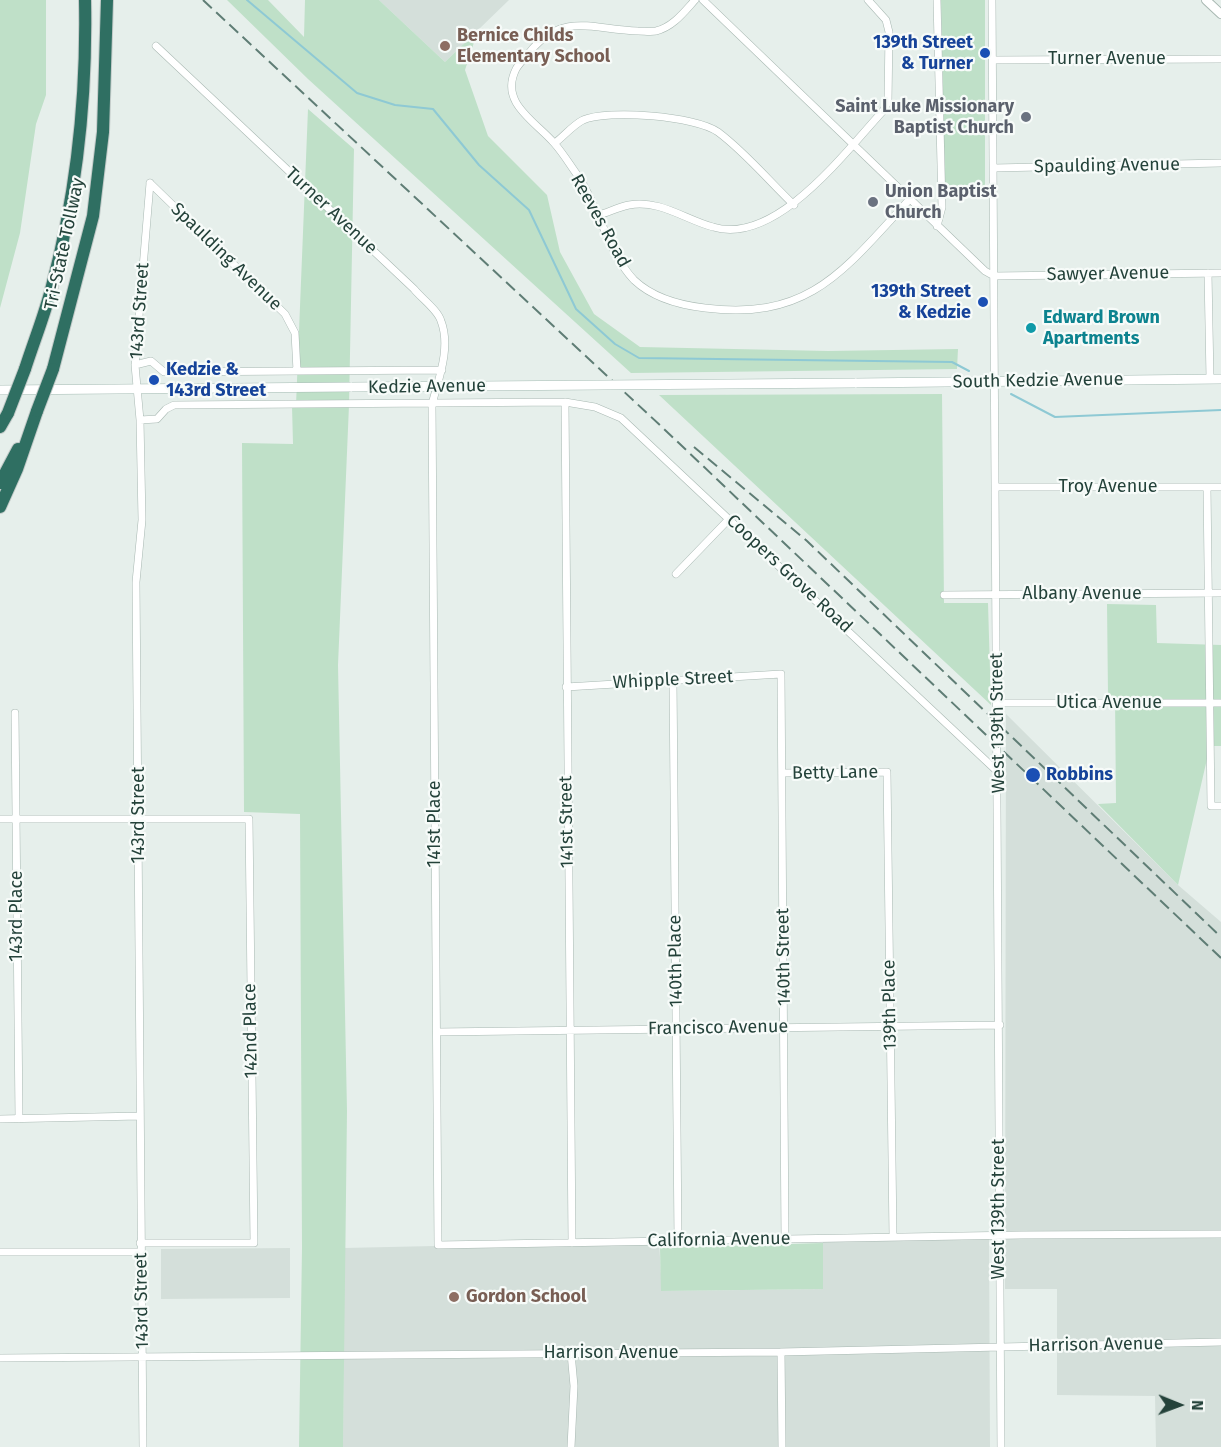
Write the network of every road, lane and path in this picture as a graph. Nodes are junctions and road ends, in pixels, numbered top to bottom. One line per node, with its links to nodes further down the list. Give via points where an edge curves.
1 (85, 0): 38 (highway, Tri-State Tollway, bridge, via 83,115 71,201 52,287 25,369)
2 (107, 0): 36 (highway, Tri-State Tollway, bridge, via 104,132 93,216 53,369)
3 (695, 0): 13 (street, Reeves Road, via 672,24 656,31 571,25 546,34 517,68 510,84 520,110)
4 (703, 0): 14 (street)
5 (868, 0): 14 (street, via 888,25 889,96 884,111)
6 (938, 0): 21 (street, via 942,207)
7 (992, 0): 12 (street, West 139th Street)
8 (1206, 0): 9 (street)
9 (1221, 14)
10 (156, 46): 26 (street, Turner Avenue, via 441,319)
11 (1221, 59): 12 (street, Turner Avenue)
12 (993, 60): 16 (street, West 139th Street)
13 (555, 143): 19 (street, via 582,120 599,116 693,121 718,132); 20 (street, Reeves Road)
14 (853, 144): 18 (street); 19 (street)
15 (1221, 163): 16 (street, Spaulding Avenue)
16 (993, 168): 24 (street, West 139th Street)
17 (150, 183): 25 (street, 143rd Street); 27 (street, Spaulding Avenue, via 285,314 295,333)
18 (909, 200): 20 (street, Reeves Road, via 850,264 827,283 765,310 730,311 682,305 656,295 635,281 619,261); 21 (street)
19 (794, 205): 20 (street, via 767,222 738,230 715,228 647,204)
20 (599, 215)
21 (937, 226): 24 (street)
22 (1208, 273): 23 (street, Sawyer Avenue); 24 (street, Sawyer Avenue); 28 (street)
23 (1221, 273)
24 (994, 276): 30 (street, West 139th Street)
25 (135, 365): 27 (street, via 151,361 164,372); 32 (street, 143rd Street)
26 (442, 370): 27 (street); 35 (street, Turner Avenue)
27 (297, 371)
28 (1210, 379): 29 (main road, South Kedzie Avenue); 30 (main road, South Kedzie Avenue)
29 (1221, 379)
30 (995, 382): 31 (main road, South Kedzie Avenue); 40 (street, West 139th Street)
31 (855, 383): 32 (main road, Kedzie Avenue, bridge)
32 (136, 388): 33 (main road, Kedzie Avenue); 37 (street, 143rd Street)
33 (0, 390)
34 (565, 402): 35 (street, Coopers Grove Road); 44 (street, Coopers Grove Road, via 595,407 621,418); 52 (street, 141st Street)
35 (432, 404): 37 (street, Coopers Grove Road, via 174,405 157,419); 69 (street, 141st Place)
36 (37, 411): 39 (highway, Tri-State Tollway); 43 (highway)
37 (140, 420): 61 (street, 143rd Street, via 142,520 136,582)
38 (0, 427)
39 (0, 483)
40 (996, 487): 41 (street, Troy Avenue); 47 (street, West 139th Street)
41 (1207, 487): 42 (street, Troy Avenue); 48 (street)
42 (1221, 487)
43 (0, 507)
44 (729, 519): 45 (street); 58 (street, Coopers Grove Road)
45 (676, 574)
46 (1221, 593): 48 (street, Albany Avenue)
47 (997, 594): 48 (street, Albany Avenue); 49 (street, Albany Avenue); 53 (street, West 139th Street)
48 (1208, 594): 54 (street)
49 (944, 595)
50 (781, 674): 51 (street, Whipple Street); 59 (street, 140th Street)
51 (673, 680): 52 (street, Whipple Street); 67 (street, 140th Place)
52 (566, 687): 68 (street, 141st Street)
53 (998, 703): 54 (street, Utica Avenue); 58 (street, West 139th Street)
54 (1210, 703): 55 (street, Utica Avenue); 60 (street, via 1211,806)
55 (1221, 703)
56 (15, 713): 63 (street, 143rd Place)
57 (887, 772): 59 (street, Betty Lane); 65 (street, 139th Place)
58 (999, 772): 64 (street, West 139th Street)
59 (782, 773): 66 (street, 140th Street)
60 (1221, 806)
61 (140, 818): 63 (street); 70 (street, 143rd Street); 78 (street, 142nd Place, via 249,819 254,1243)
62 (0, 819): 63 (street)
63 (16, 819): 72 (street, 143rd Place)
64 (1000, 1025): 65 (street, Francisco Avenue); 74 (street, West 139th Street)
65 (891, 1026): 66 (street, Francisco Avenue); 75 (street, 139th Place)
66 (785, 1028): 67 (street, Francisco Avenue); 76 (street, 140th Street)
67 (677, 1029): 68 (street, Francisco Avenue); 77 (street, 140th Place)
68 (569, 1030): 69 (street, Francisco Avenue); 79 (street, 141st Street)
69 (437, 1032): 80 (street, 141st Place)
70 (140, 1116): 72 (street); 78 (street, 143rd Street)
71 (0, 1119): 72 (street)
72 (19, 1119)
73 (1221, 1234): 74 (street, California Avenue)
74 (999, 1235): 75 (street, California Avenue); 84 (street, West 139th Street)
75 (893, 1237): 76 (street, California Avenue)
76 (785, 1239): 77 (street, California Avenue)
77 (678, 1241): 79 (street, California Avenue)
78 (140, 1243): 82 (street, 143rd Street)
79 (572, 1243): 80 (street, California Avenue)
80 (438, 1245)
81 (0, 1252): 82 (street)
82 (140, 1252): 88 (street, 143rd Street)
83 (1221, 1342): 84 (street, Harrison Avenue)
84 (999, 1347): 85 (street, Harrison Avenue); 92 (street, West 139th Street)
85 (781, 1352): 86 (street, Harrison Avenue); 91 (street)
86 (571, 1353): 88 (street, Harrison Avenue); 90 (street)
87 (0, 1358): 88 (street, Harrison Avenue)
88 (143, 1358): 89 (street, 143rd Street)
89 (143, 1447)
90 (571, 1447)
91 (782, 1447)
92 (1001, 1447)

